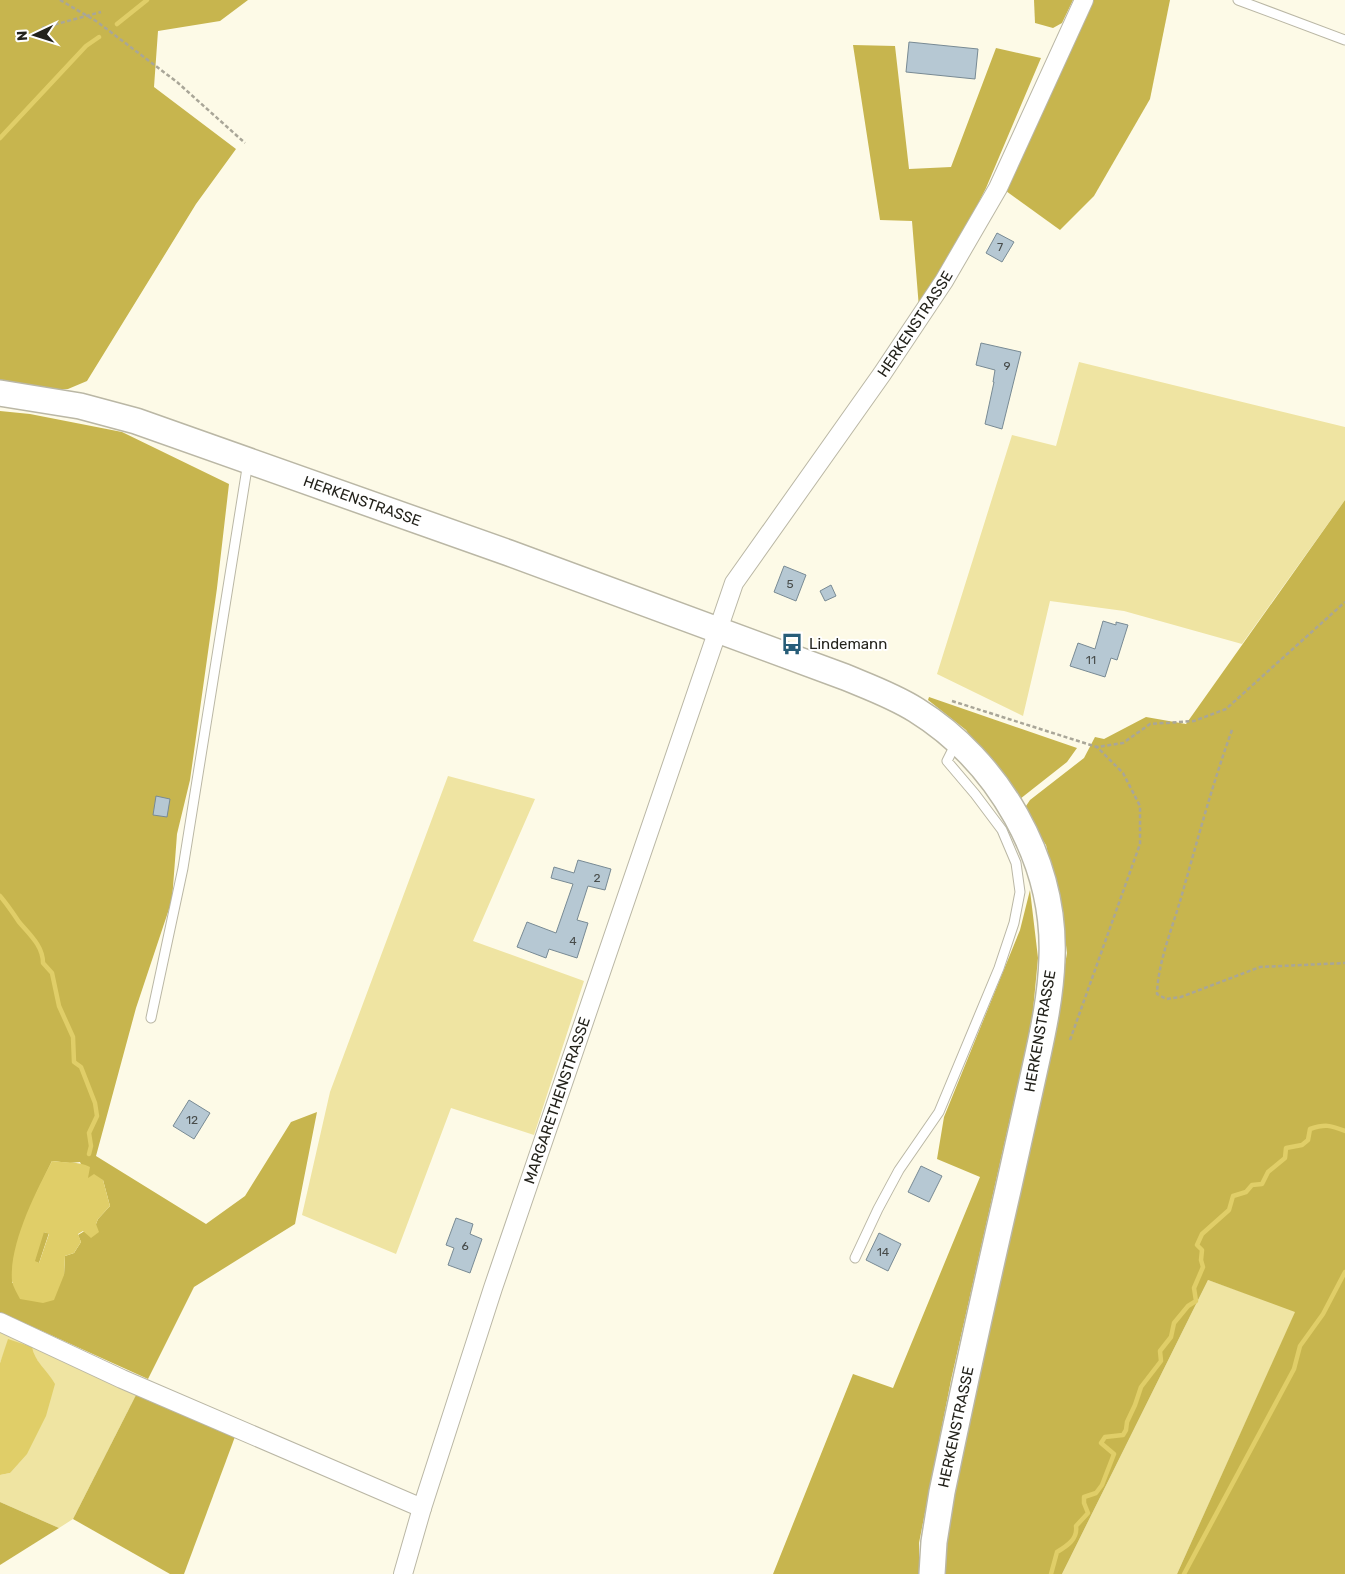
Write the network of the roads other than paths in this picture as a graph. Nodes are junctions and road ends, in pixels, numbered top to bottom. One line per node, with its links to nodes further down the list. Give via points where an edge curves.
1 (1084, 0): 6 (street, HERKENSTRASSE, via 998,188 959,256 882,374 734,583)
2 (1238, 0): 3 (lane)
3 (1345, 40)
4 (0, 393): 5 (main road, HERKENSTRASSE, via 80,406 136,421)
5 (248, 460): 6 (main road, HERKENSTRASSE); 8 (lane, via 184,868)
6 (718, 630): 7 (main road, HERKENSTRASSE, via 882,692 916,710); 11 (street, MARGARETHENSTRASSE)
7 (957, 741): 9 (lane, via 948,761 1002,830 1016,863 1020,892 1014,923 999,968 938,1112 899,1170); 13 (main road, HERKENSTRASSE, via 996,784 1034,854 1050,920 1052,956 1045,1021 942,1492)
8 (151, 1018)
9 (855, 1258)
10 (0, 1322): 11 (street, via 122,1379)
11 (422, 1508): 12 (street, MARGARETHENSTRASSE)
12 (403, 1574)
13 (932, 1574)

